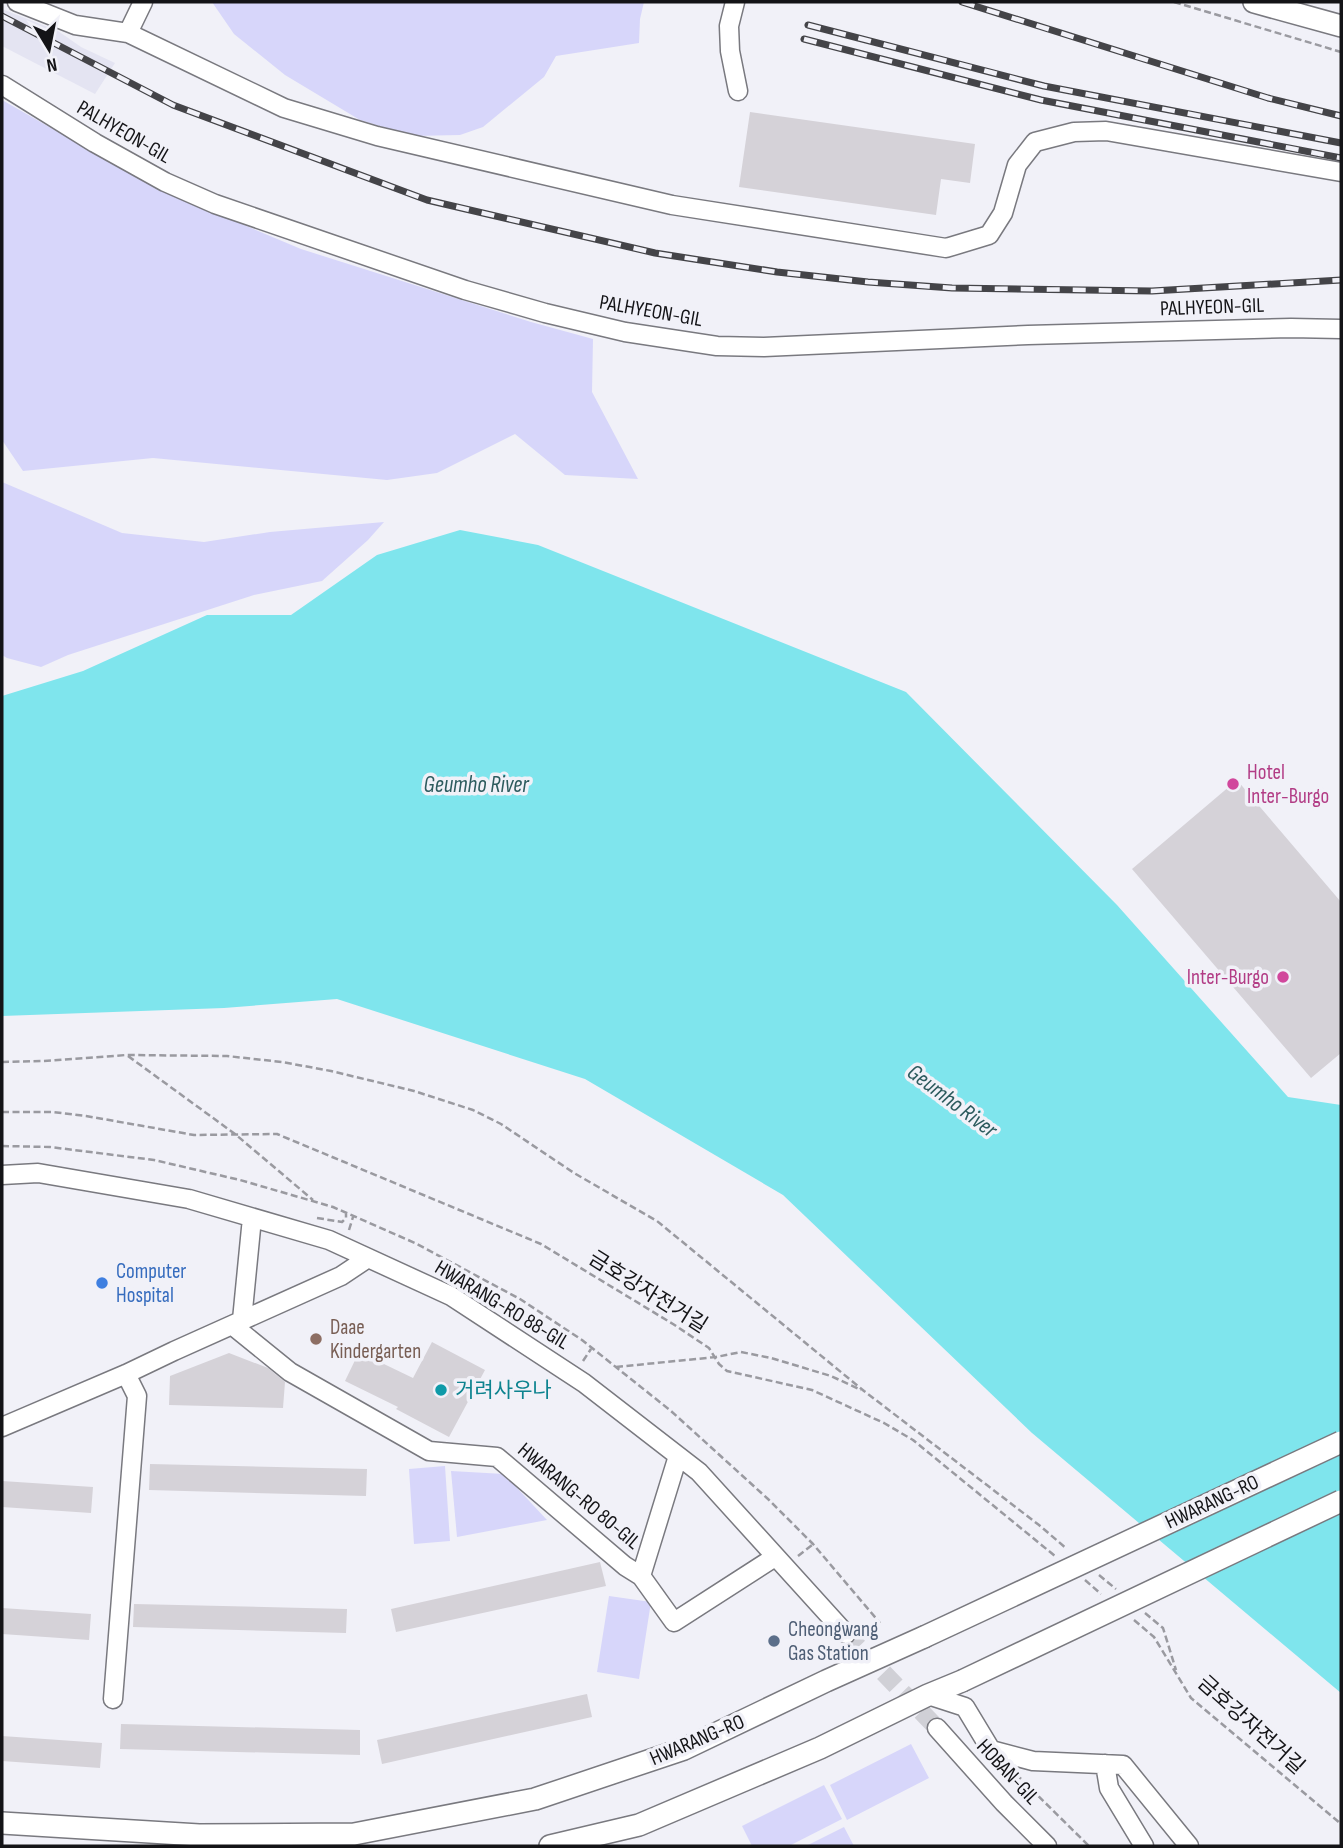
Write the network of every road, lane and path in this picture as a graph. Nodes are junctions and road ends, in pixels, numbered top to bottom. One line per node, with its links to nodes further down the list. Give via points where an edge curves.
1 (17, 2): 7 (street, via 75,25)
2 (143, 2): 7 (street)
3 (735, 2): 10 (street, via 729,39)
4 (1174, 2): 8 (path)
5 (1254, 2): 6 (main road)
6 (1341, 26)
7 (128, 33): 11 (street, via 284,108 377,136 672,205 946,248 989,234 1003,213 1017,165 1035,142 1074,132 1107,131)
8 (1341, 52)
9 (2, 85): 12 (street, PALHYEON-GIL, via 154,176 215,204 465,290 625,332 717,346 765,346)
10 (738, 91)
11 (1341, 172)
12 (1341, 329)
13 (126, 1055): 14 (path); 16 (path); 25 (path, via 227,1056 282,1062 414,1091 473,1110 657,1221)
14 (2, 1062)
15 (2, 1112): 16 (path, 금호강자전거길, via 86,1116 194,1135)
16 (236, 1134): 18 (path); 22 (path, 금호강자전거길, via 277,1133 541,1244 673,1324)
17 (2, 1175): 19 (street, HWARANG-RO 88-GIL, via 38,1173 93,1182 189,1199)
18 (316, 1202)
19 (252, 1217): 20 (street, HWARANG-RO 88-GIL, via 329,1240); 21 (street)
20 (368, 1258): 21 (street, via 341,1276); 28 (street, HWARANG-RO 88-GIL, via 452,1296 584,1382)
21 (237, 1322): 24 (street); 34 (street, HWARANG-RO 80-GIL, via 290,1371 429,1451 497,1457)
22 (716, 1357): 23 (path); 25 (path, via 741,1352 771,1358); 32 (path, 금호강자전거길, via 727,1371 812,1390 913,1440)
23 (616, 1367)
24 (126, 1374): 26 (street); 43 (street, via 137,1396)
25 (864, 1391): 30 (path)
26 (2, 1427)
27 (1341, 1442): 47 (main road, HWARANG-RO, bridge, via 684,1749 535,1799 354,1835 199,1835)
28 (678, 1456): 31 (street, HWARANG-RO 88-GIL, via 699,1472); 34 (street, HWARANG-RO 80-GIL)
29 (1341, 1500): 42 (main road, bridge)
30 (1070, 1551)
31 (775, 1557): 34 (street, via 674,1622); 40 (street, HWARANG-RO 88-GIL)
32 (1058, 1558)
33 (1091, 1568): 37 (path)
34 (640, 1576)
35 (1079, 1576): 36 (path)
36 (1100, 1593)
37 (1121, 1594)
38 (1142, 1611): 41 (path, via 1163,1628)
39 (1132, 1619): 41 (path, 금호강자전거길, via 1154,1637)
40 (846, 1634)
41 (1178, 1676): 48 (path, 금호강자전거길, via 1191,1698)
42 (928, 1695): 45 (street, via 965,1707); 49 (main road, via 820,1748 639,1825)
43 (113, 1699)
44 (937, 1728): 50 (street, HOBAN-GIL)
45 (991, 1749): 46 (street, via 1033,1761); 51 (path)
46 (1105, 1764): 52 (street, via 1110,1787); 53 (street, via 1123,1765)
47 (2, 1824)
48 (1341, 1825)
49 (550, 1846)
50 (1047, 1846)
51 (1089, 1846)
52 (1144, 1846)
53 (1189, 1846)

